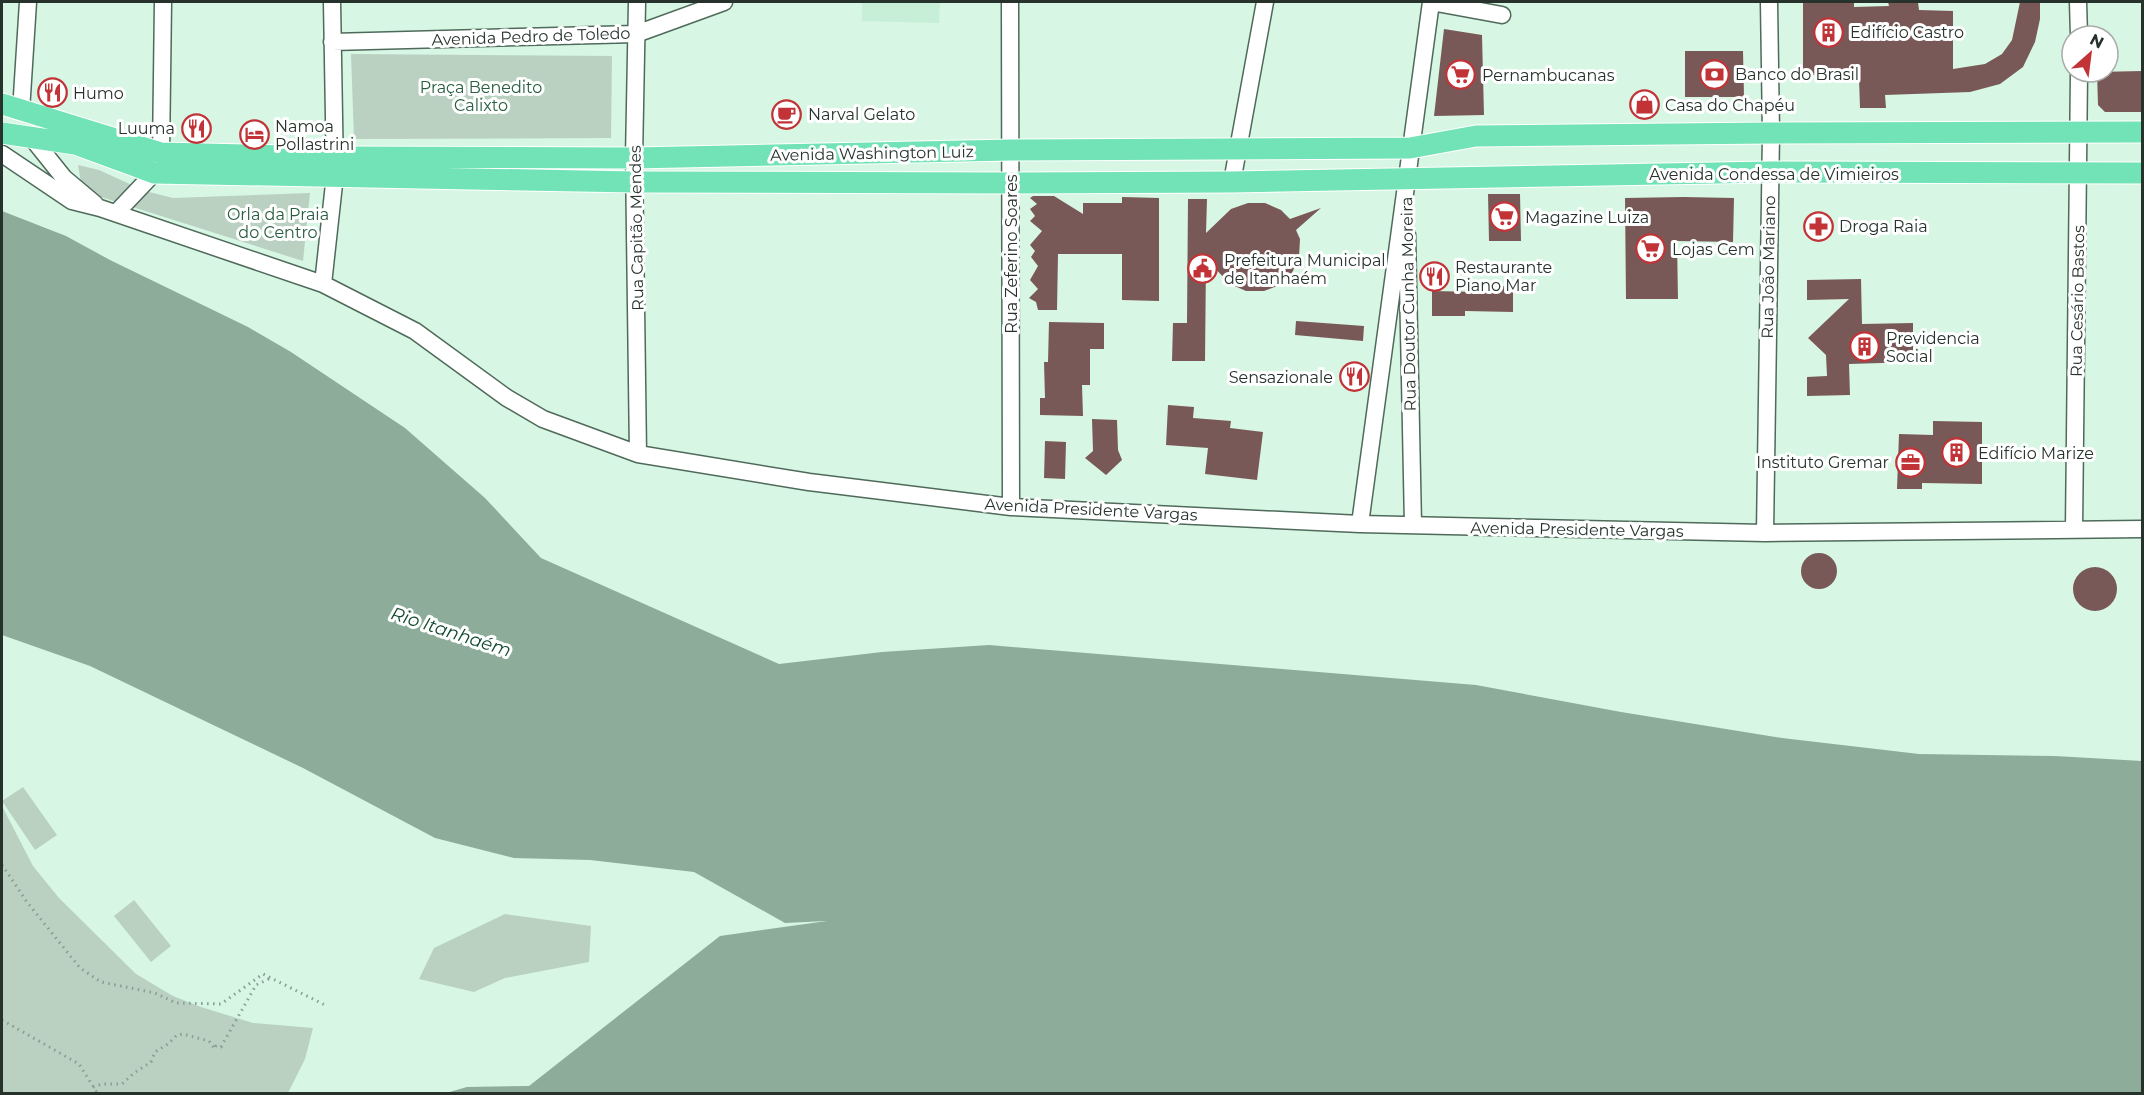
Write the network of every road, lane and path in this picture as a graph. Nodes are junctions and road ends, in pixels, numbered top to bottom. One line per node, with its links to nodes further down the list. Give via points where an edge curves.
1 (28, 2): 16 (street)
2 (164, 2): 27 (street)
3 (332, 2): 14 (street)
4 (637, 2): 13 (street, Rua Capitão Mendes)
5 (724, 2): 13 (street, Avenida Pedro de Toledo)
6 (1010, 2): 24 (street, Rua Zeferino Soares)
7 (1264, 2): 23 (street)
8 (1431, 2): 11 (street); 22 (street)
9 (1769, 2): 19 (street, Rua João Mariano)
10 (2078, 2): 12 (street)
11 (1503, 15)
12 (2079, 24)
13 (636, 34): 14 (street, Avenida Pedro de Toledo); 26 (street, Rua Capitão Mendes)
14 (332, 42): 28 (street)
15 (2079, 84): 20 (street, Rua Cesário Bastos)
16 (10, 107): 21 (main road); 27 (main road)
17 (2142, 132): 20 (main road)
18 (2, 133): 21 (main road)
19 (1771, 133): 20 (main road); 22 (main road, via 1476,136); 29 (street, Rua João Mariano)
20 (2080, 133): 31 (street, Rua Cesário Bastos)
21 (32, 138): 27 (main road); 36 (street, Avenida Presidente Vargas, via 64,178)
22 (1410, 148): 23 (main road, Avenida Washington Luiz); 32 (street)
23 (1238, 149): 24 (main road, Avenida Washington Luiz); 34 (street)
24 (1011, 150): 26 (main road, Avenida Washington Luiz); 35 (street, Rua Zeferino Soares)
25 (2, 154): 36 (street, Avenida Presidente Vargas, via 72,201)
26 (634, 158): 28 (main road, Avenida Washington Luiz); 33 (street, Rua Capitão Mendes)
27 (158, 163): 28 (main road); 36 (street)
28 (335, 166): 33 (main road, Avenida Washington Luiz); 37 (street)
29 (1770, 172): 31 (main road, Avenida Condessa de Vimieiros); 32 (main road, Avenida Condessa de Vimieiros); 44 (street, Rua João Mariano)
30 (2142, 173): 31 (main road, Avenida Condessa de Vimieiros)
31 (2079, 174): 42 (street, Rua Cesário Bastos)
32 (1405, 179): 34 (main road, Avenida Washington Luiz); 40 (street, Rua Doutor Cunha Moreira); 41 (street, Rua Doutor Cunha Moreira)
33 (635, 182): 35 (main road, Avenida Washington Luiz); 38 (street, Rua Capitão Mendes)
34 (1232, 182): 35 (main road, Avenida Washington Luiz)
35 (1011, 183): 39 (street, Rua Zeferino Soares)
36 (108, 211): 37 (street, Avenida Presidente Vargas)
37 (322, 284): 38 (street, Avenida Presidente Vargas, via 415,331 507,398 543,419)
38 (638, 454): 39 (street, Avenida Presidente Vargas, via 809,482)
39 (1011, 507): 40 (street, Avenida Presidente Vargas)
40 (1360, 524): 41 (street, Avenida Presidente Vargas)
41 (1413, 525): 44 (street, Avenida Presidente Vargas)
42 (2074, 529): 43 (street, Avenida Presidente Vargas); 44 (street, Avenida Presidente Vargas)
43 (2142, 529)
44 (1765, 533)
45 (2, 865): 46 (path, via 80,968 101,982 155,993 176,1003 220,1004 263,974)
46 (271, 978): 47 (path); 49 (path, via 256,985 221,1047 215,1049 209,1041 177,1035 122,1084)
47 (327, 1006)
48 (2, 1020): 49 (path, via 80,1065)
49 (93, 1087): 50 (path)
50 (98, 1094)

